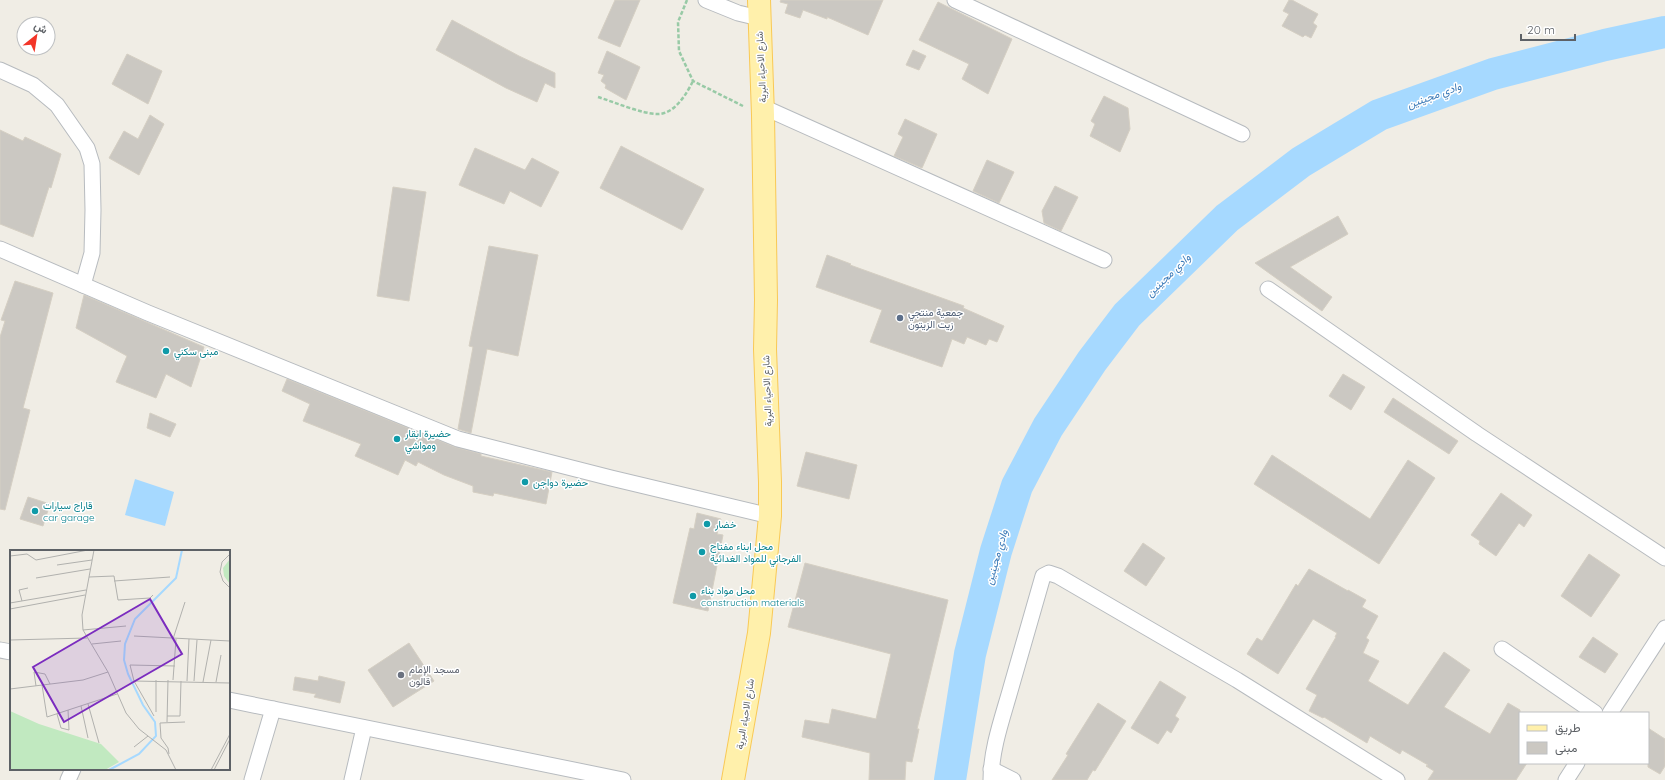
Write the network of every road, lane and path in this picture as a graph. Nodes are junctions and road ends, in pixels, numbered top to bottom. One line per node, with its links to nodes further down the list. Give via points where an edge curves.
1 (687, 0): 6 (path, via 678,22 679,51)
2 (706, 0): 4 (street, via 738,13)
3 (956, 0): 9 (street)
4 (759, 9): 8 (main road, شارع الاحياء البرية)
5 (0, 70): 12 (street, via 33,84 57,105 87,148 92,164 92,253)
6 (693, 80): 7 (path, via 686,95 673,109 660,114 630,108); 8 (path)
7 (598, 97)
8 (763, 111): 11 (street); 14 (main road, شارع الاحياء البرية, via 765,349)
9 (1242, 134)
10 (0, 249): 12 (street)
11 (1104, 260)
12 (83, 285): 14 (street, via 458,439)
13 (1268, 289): 15 (street, via 1477,434)
14 (770, 516): 32 (main road, شارع الاحياء البرية, via 759,633)
15 (1665, 558)
16 (1665, 628): 23 (street)
17 (1502, 649): 22 (street)
18 (0, 650): 19 (street)
19 (10, 652)
20 (230, 700): 21 (street)
21 (273, 709): 24 (street); 29 (street)
22 (1595, 712)
23 (1611, 712)
24 (364, 728): 30 (street); 31 (street)
25 (1576, 764): 35 (street)
26 (73, 770): 28 (street)
27 (991, 775): 33 (street); 34 (street, via 999,730 1043,576 1049,573 1237,680)
28 (68, 780)
29 (252, 780)
30 (352, 780)
31 (623, 780)
32 (734, 780)
33 (1013, 780)
34 (1396, 780)
35 (1566, 780)

